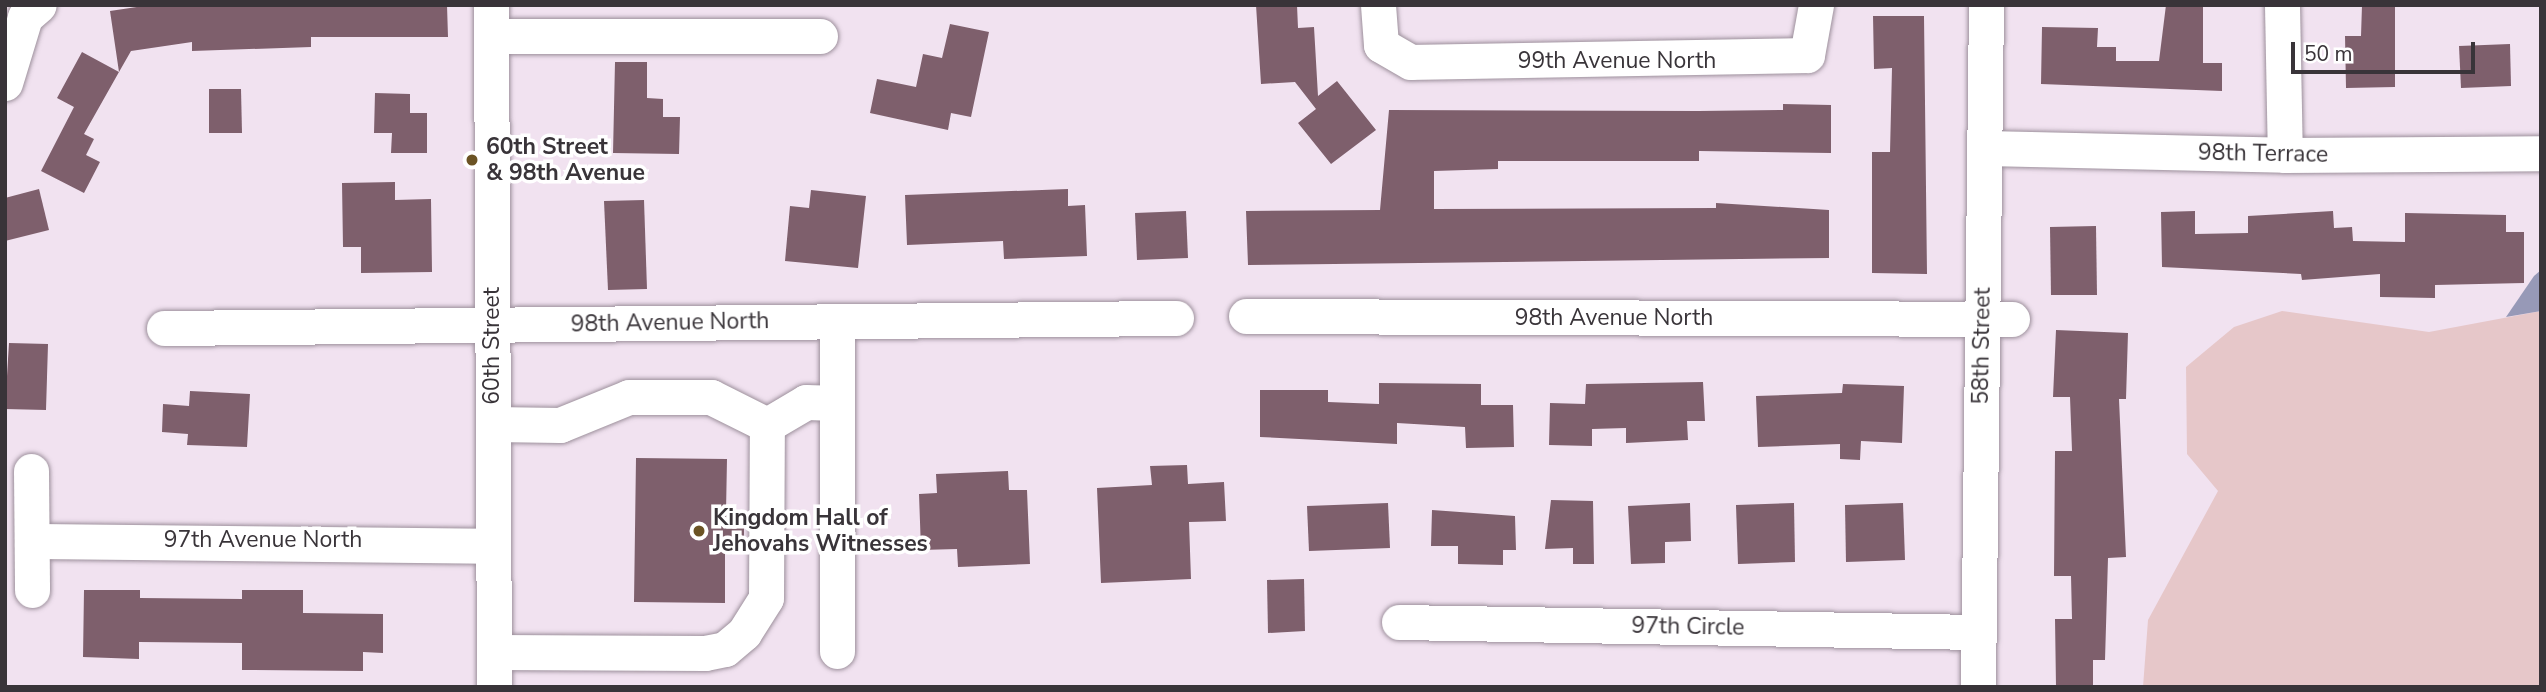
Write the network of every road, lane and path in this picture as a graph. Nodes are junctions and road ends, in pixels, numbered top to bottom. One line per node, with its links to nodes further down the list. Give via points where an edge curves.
1 (1378, 5): 2 (street, 99th Avenue North, via 1381,45 1411,62 1807,55)
2 (1816, 5)
3 (1986, 5): 9 (street, 58th Street)
4 (2282, 5): 11 (street)
5 (26, 9): 8 (street)
6 (491, 21): 7 (street); 16 (street, 60th Street)
7 (820, 36)
8 (5, 83)
9 (1986, 148): 11 (street, 98th Terrace); 14 (street, 58th Street)
10 (2541, 153): 11 (street, 98th Terrace)
11 (2285, 155)
12 (1246, 316): 14 (street, 98th Avenue North)
13 (1176, 318): 15 (street, 98th Avenue North)
14 (1997, 319): 26 (street, 58th Street)
15 (837, 321): 16 (street, 98th Avenue North); 18 (street)
16 (492, 325): 17 (street, 98th Avenue North); 19 (street, 60th Street)
17 (164, 328)
18 (837, 403): 20 (street, via 806,402); 27 (street)
19 (492, 424): 20 (street, via 560,425 629,397 711,397); 23 (street, 60th Street)
20 (767, 425): 28 (street, via 766,598 759,617 734,641 705,653)
21 (31, 471): 22 (street)
22 (32, 541): 23 (street, 97th Avenue North); 24 (street)
23 (493, 546): 28 (street, 60th Street)
24 (32, 590)
25 (1399, 622): 26 (street, 97th Circle)
26 (1978, 632): 30 (street, 58th Street)
27 (837, 651)
28 (494, 652): 29 (street, 60th Street)
29 (494, 687)
30 (1978, 687)

